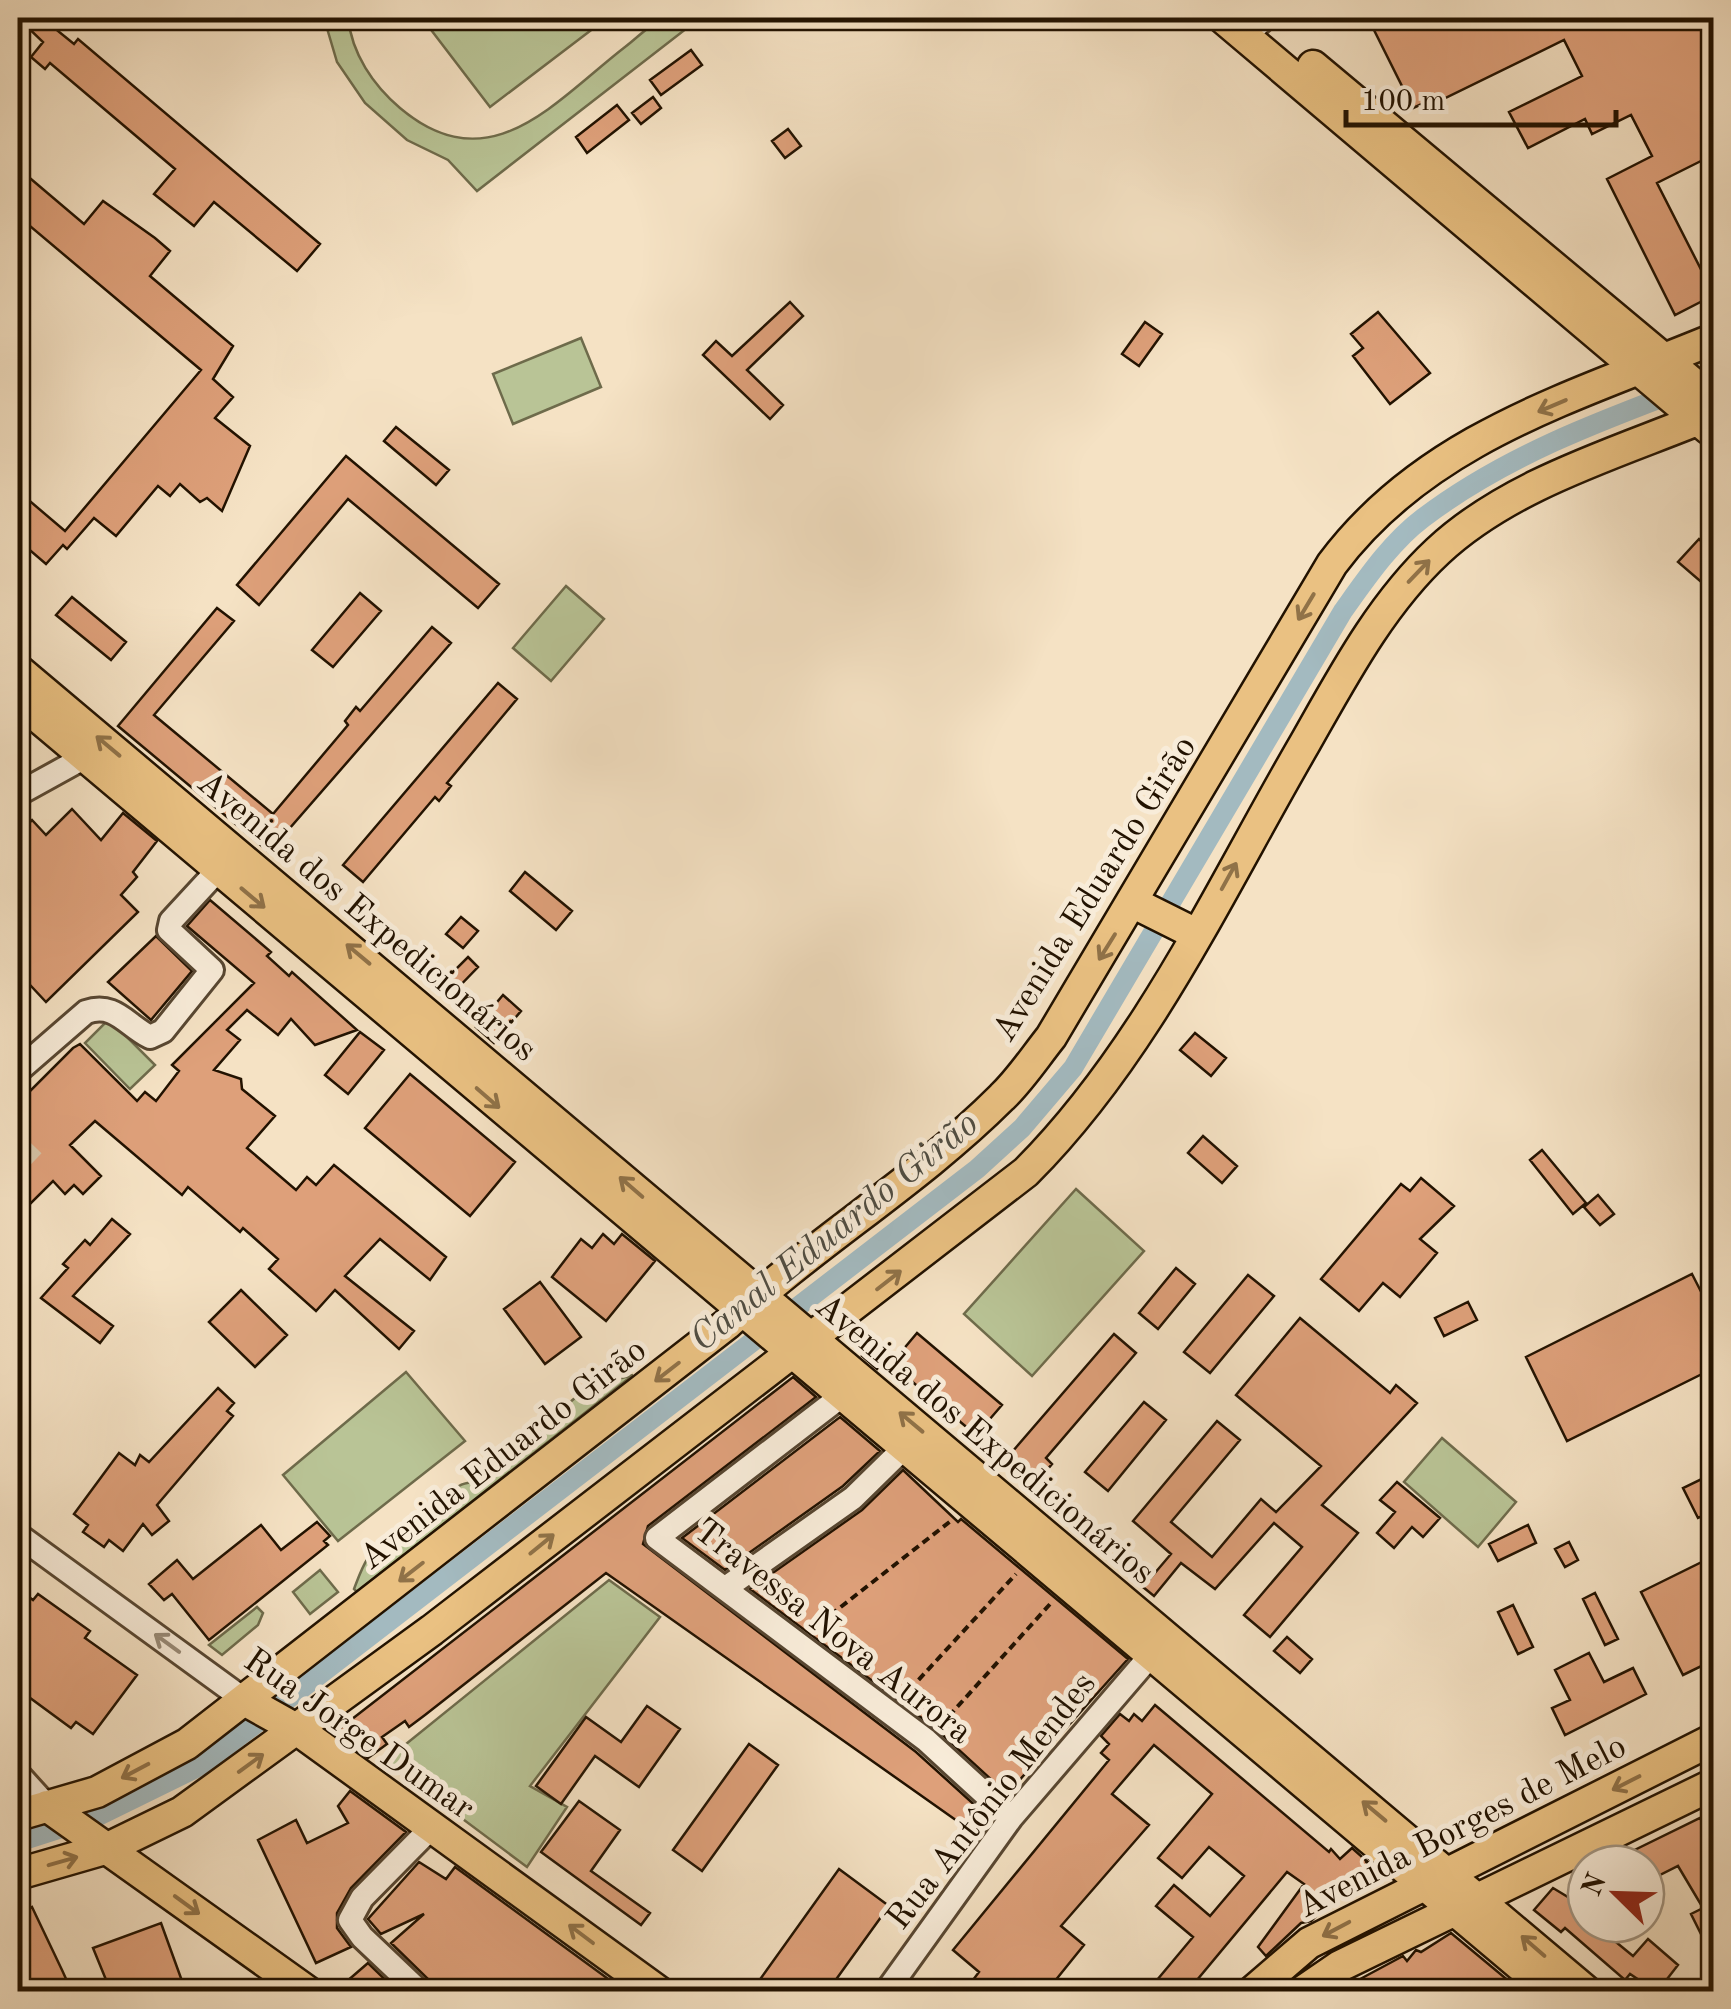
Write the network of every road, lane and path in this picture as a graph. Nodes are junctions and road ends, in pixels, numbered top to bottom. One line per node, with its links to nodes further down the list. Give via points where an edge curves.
1 (1250, 22): 3 (main road)
2 (1714, 339): 3 (main road, Avenida Eduardo Girão)
3 (1659, 370): 4 (main road); 10 (main road, Avenida Eduardo Girão, one-way to 10, via 1466,443 1375,511 1332,564)
4 (1706, 412): 11 (main road, Avenida Eduardo Girão, one-way to 4, via 1370,634 1439,550 1496,506)
5 (18, 670): 12 (main road, Avenida dos Expedicionários, one-way to 5)
6 (18, 700): 7 (main road, Avenida dos Expedicionários)
7 (85, 757): 8 (street); 9 (main road, Avenida dos Expedicionários)
8 (18, 794)
9 (219, 869): 12 (main road, Avenida dos Expedicionários, one-way to 12); 13 (street, via 172,921 169,930 179,943 212,970 163,1031 150,1038 100,1007)
10 (1139, 906): 11 (main road); 14 (main road, Avenida Eduardo Girão, one-way to 14, via 1005,1095)
11 (1190, 931): 14 (main road, Avenida Eduardo Girão, one-way to 11, via 1026,1172 1106,1079)
12 (424, 1025): 14 (main road, Avenida dos Expedicionários)
13 (18, 1071)
14 (775, 1324): 15 (main road, Avenida dos Expedicionários); 25 (main road, Avenida Eduardo Girão, one-way to 14); 25 (main road, Avenida Eduardo Girão, one-way to 25); 35 (main road, Avenida dos Expedicionários, one-way to 14)
15 (843, 1395): 16 (main road, Avenida dos Expedicionários); 21 (street, Travessa Nova Aurora, via 657,1538)
16 (906, 1447): 17 (main road, Avenida dos Expedicionários); 21 (street, via 853,1498)
17 (972, 1502): 19 (main road, Avenida dos Expedicionários); 22 (path)
18 (18, 1535): 25 (street, Rua Jorge Dumar, one-way to 18)
19 (1034, 1554): 20 (main road, Avenida dos Expedicionários); 24 (path)
20 (1069, 1584): 23 (main road, Avenida dos Expedicionários); 27 (path)
21 (726, 1587): 22 (street, Travessa Nova Aurora)
22 (798, 1640): 24 (street, Travessa Nova Aurora)
23 (1152, 1655): 31 (street, Rua Antônio Mendes); 35 (main road, Avenida dos Expedicionários)
24 (888, 1714): 27 (street, Travessa Nova Aurora)
25 (271, 1715): 32 (main road, Avenida Eduardo Girão, one-way to 32, via 187,1744 97,1792); 32 (main road, Avenida Eduardo Girão, one-way to 25, via 182,1812); 33 (main road, Rua Jorge Dumar)
26 (1714, 1739): 35 (main road, Avenida Borges de Melo, one-way to 35)
27 (926, 1740): 31 (street, Travessa Nova Aurora)
28 (18, 1774): 32 (street)
29 (1714, 1784): 36 (main road, Avenida Borges de Melo)
30 (18, 1816): 32 (main road, Avenida Eduardo Girão)
31 (1011, 1818): 40 (street, Rua Antônio Mendes)
32 (76, 1827): 34 (main road, Avenida Eduardo Girão, one-way to 32); 37 (main road, one-way to 37)
33 (431, 1828): 38 (street, via 369,1890 350,1920); 39 (main road, Rua Jorge Dumar, one-way to 33)
34 (18, 1874)
35 (1436, 1878): 36 (main road, Avenida dos Expedicionários); 41 (main road, Avenida Borges de Melo, one-way to 41, via 1309,1944)
36 (1467, 1905): 42 (main road, Avenida Borges de Melo, via 1340,1966); 43 (main road, Avenida dos Expedicionários); 44 (main road, Avenida dos Expedicionários, one-way to 36)
37 (308, 1992)
38 (420, 1992)
39 (659, 1992)
40 (886, 1992)
41 (1252, 1992)
42 (1302, 1992)
43 (1552, 1992)
44 (1587, 1992)

